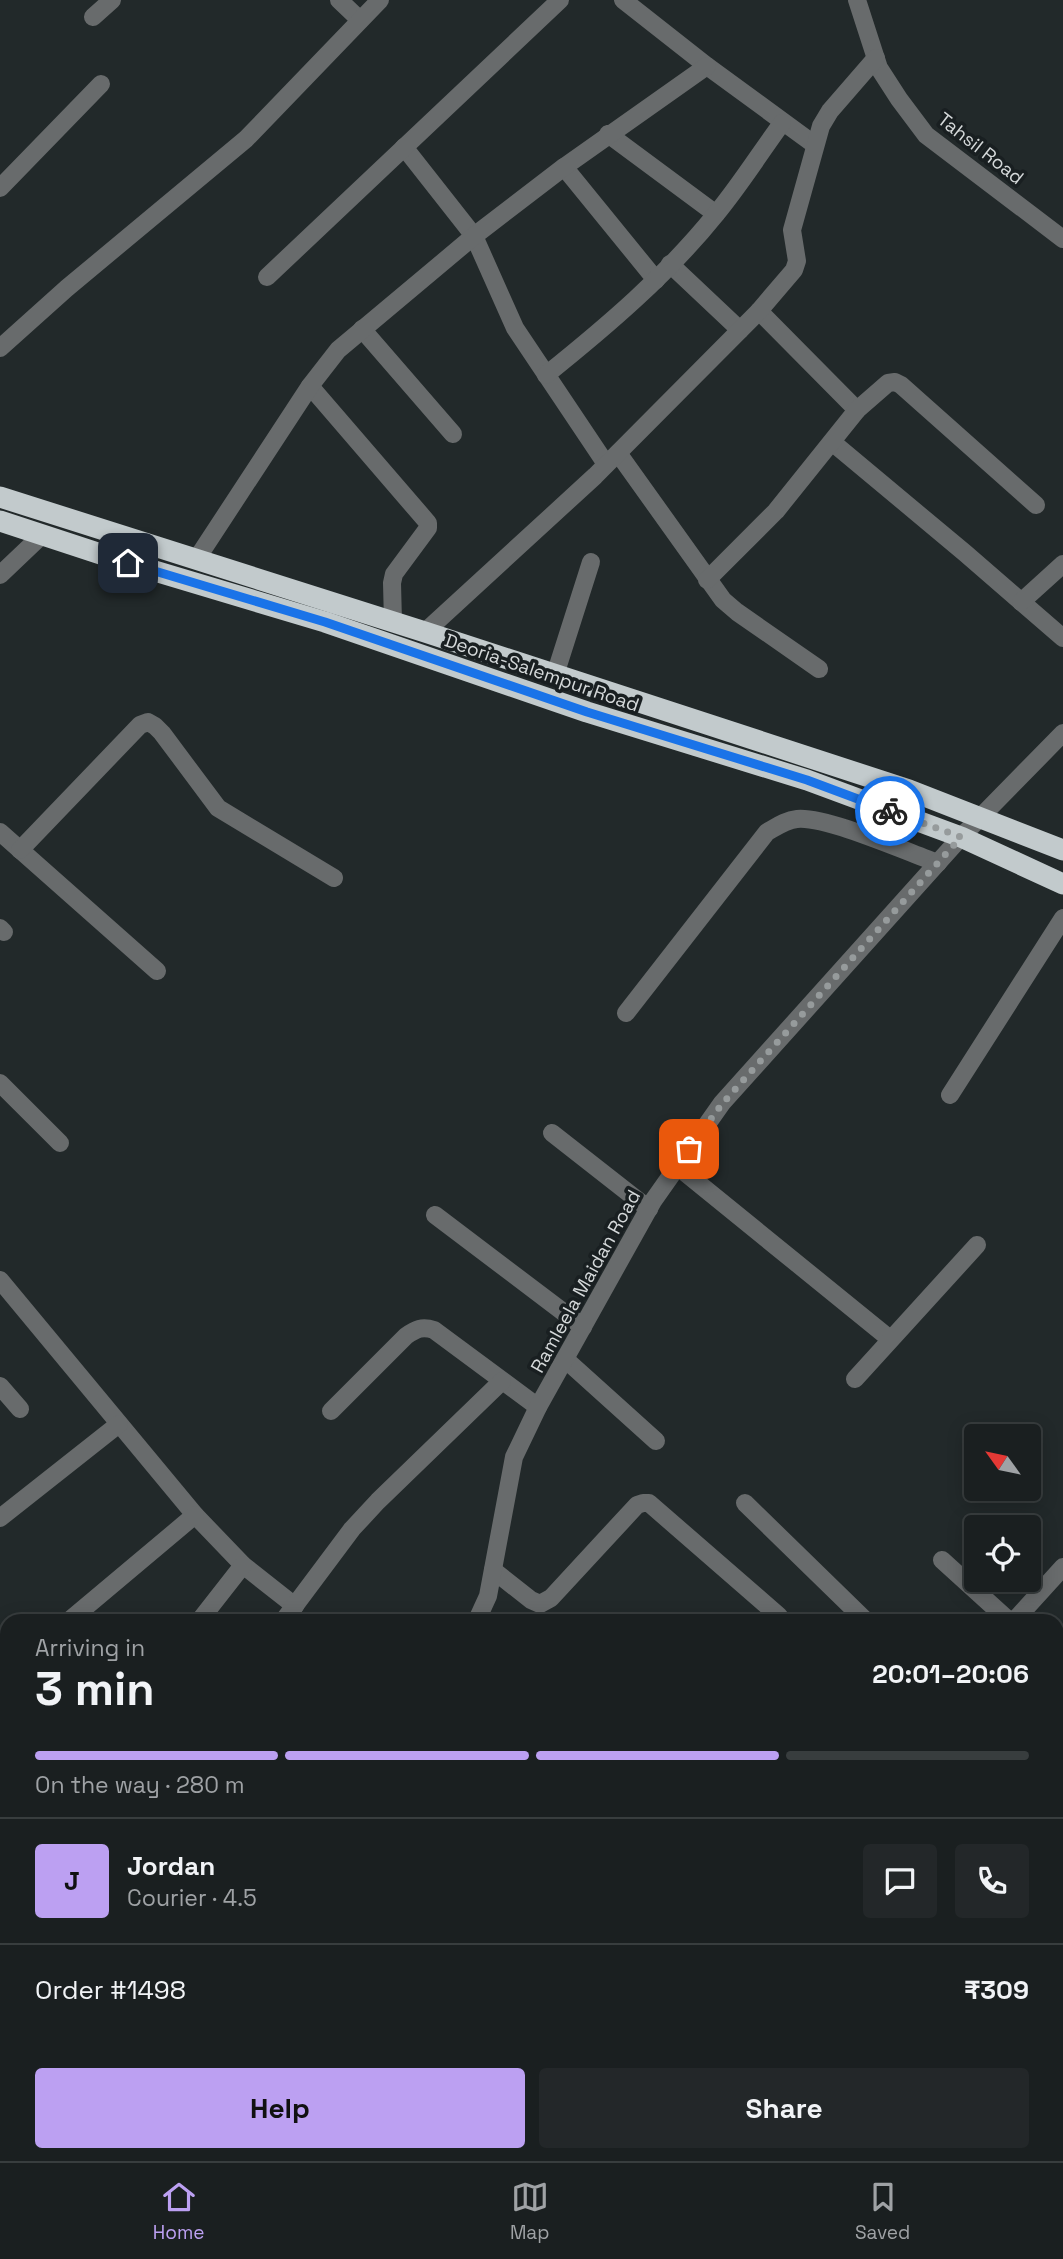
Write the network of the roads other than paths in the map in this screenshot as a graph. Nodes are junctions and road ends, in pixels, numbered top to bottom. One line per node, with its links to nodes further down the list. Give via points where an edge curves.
1 (112, 0): 7 (street)
2 (339, 0): 8 (street)
3 (380, 0): 8 (street)
4 (560, 0): 15 (street)
5 (622, 0): 10 (street)
6 (857, 0): 9 (street, Tahsil Road)
7 (93, 18)
8 (360, 20): 27 (street, via 246,139)
9 (876, 58): 14 (street, via 830,111); 20 (street, Tahsil Road, via 926,135)
10 (707, 66): 12 (street); 13 (street)
11 (101, 84): 17 (street)
12 (782, 123): 14 (street); 18 (street)
13 (608, 134): 16 (street); 18 (street)
14 (815, 145): 24 (street, via 792,230 794,270)
15 (404, 147): 19 (street); 22 (street)
16 (564, 167): 19 (street); 23 (street)
17 (0, 188)
18 (716, 214): 21 (street)
19 (474, 236): 25 (street); 28 (street, via 515,328)
20 (1063, 239)
21 (670, 264): 23 (street); 26 (street)
22 (267, 277)
23 (656, 280): 28 (street)
24 (759, 311): 26 (street); 30 (street)
25 (362, 328): 29 (street); 31 (street)
26 (740, 330): 33 (street)
27 (0, 348)
28 (546, 375): 33 (street)
29 (310, 386): 38 (street); 44 (street, via 428,523 394,574)
30 (857, 410): 32 (street); 35 (street, via 888,383 901,385)
31 (453, 434)
32 (832, 442): 42 (street, via 776,511); 43 (street)
33 (612, 458): 42 (street); 45 (street)
34 (0, 497): 38 (highway, Deoria-Salempur Road)
35 (1036, 505)
36 (0, 521): 37 (highway, Deoria-Salempur Road)
37 (42, 535): 41 (street); 52 (highway, Deoria-Salempur Road, via 807,780)
38 (196, 560): 44 (highway, Deoria-Salempur Road)
39 (591, 562): 48 (street)
40 (1063, 564): 43 (street)
41 (0, 575)
42 (708, 580): 47 (street, via 737,612)
43 (1021, 602): 46 (street)
44 (393, 622): 45 (highway, Deoria-Salempur Road)
45 (425, 632): 48 (highway, Deoria-Salempur Road)
46 (1063, 638)
47 (819, 669)
48 (555, 675): 50 (highway, Deoria-Salempur Road)
49 (1063, 733): 50 (street, Ramleela Maidan Road)
50 (981, 817): 52 (street, Ramleela Maidan Road); 54 (highway, Deoria-Salempur Road)
51 (0, 832): 53 (street)
52 (961, 837): 55 (street, Ramleela Maidan Road); 57 (highway, Deoria-Salempur Road)
53 (20, 849): 56 (street, via 140,725 148,722 162,733 218,808); 59 (street)
54 (1063, 850)
55 (938, 863): 60 (street, via 834,825 798,819 780,825 767,832); 65 (street, Ramleela Maidan Road, via 722,1104)
56 (334, 878)
57 (1063, 884)
58 (1063, 918): 62 (street)
59 (157, 971)
60 (626, 1013)
61 (0, 1083): 64 (street)
62 (950, 1095)
63 (552, 1133): 66 (street)
64 (60, 1143)
65 (677, 1167): 66 (street, Ramleela Maidan Road); 71 (street)
66 (649, 1209): 70 (street, Ramleela Maidan Road)
67 (435, 1215): 70 (street)
68 (976, 1245): 71 (street)
69 (0, 1280): 79 (street)
70 (583, 1327): 72 (street, Ramleela Maidan Road)
71 (890, 1339): 73 (street)
72 (565, 1359): 76 (street, Ramleela Maidan Road); 80 (street)
73 (855, 1379)
74 (502, 1381): 76 (street); 78 (street, via 425,1327 406,1336); 88 (street, via 352,1528)
75 (0, 1386): 77 (street)
76 (538, 1407): 87 (street, Ramleela Maidan Road, via 514,1458)
77 (20, 1409)
78 (331, 1411)
79 (119, 1424): 82 (street); 83 (street)
80 (656, 1441)
81 (745, 1503): 93 (street)
82 (195, 1516): 85 (street); 89 (street)
83 (0, 1518)
84 (942, 1560): 94 (street)
85 (243, 1564): 88 (street); 90 (street)
86 (1063, 1567): 95 (street)
87 (493, 1570): 91 (street, Ramleela Maidan Road); 92 (street, via 540,1604 551,1598 637,1505 649,1503)
88 (290, 1613)
89 (77, 1614)
90 (205, 1614)
91 (480, 1614)
92 (777, 1614)
93 (859, 1614)
94 (1001, 1614)
95 (1020, 1614)

